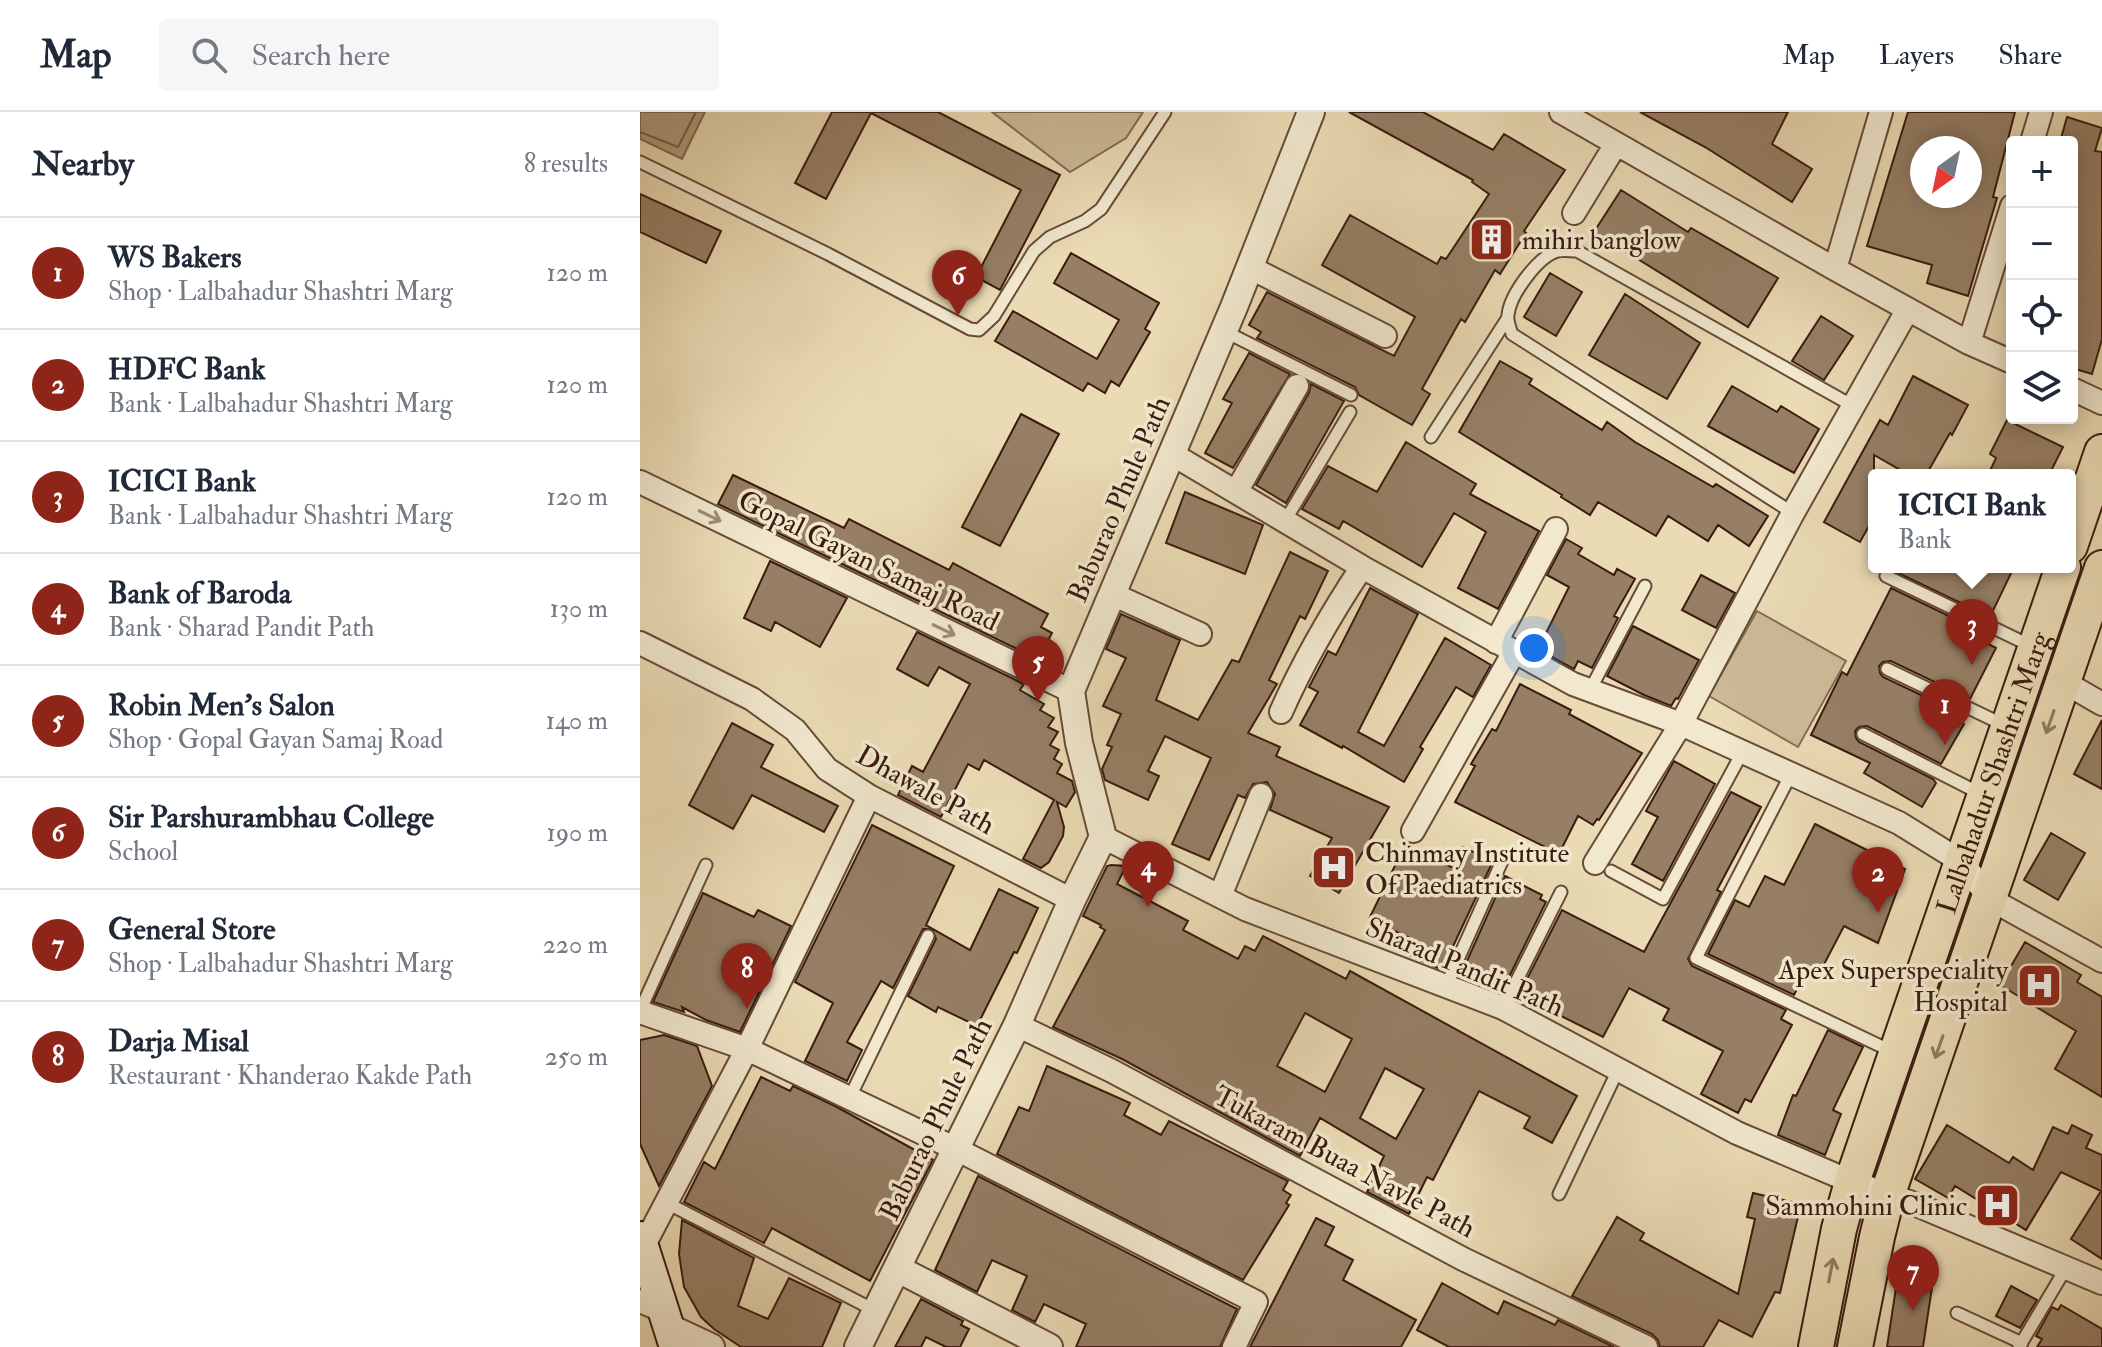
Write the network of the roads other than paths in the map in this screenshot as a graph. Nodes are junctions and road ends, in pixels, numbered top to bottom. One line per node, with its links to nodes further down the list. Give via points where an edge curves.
1 (1165, 112): 8 (lane, via 1101,209 1034,251 994,316 979,330)
2 (1311, 112): 11 (street, Baburao Phule Path)
3 (1561, 112): 7 (street)
4 (1881, 112): 12 (street)
5 (2041, 112): 6 (street)
6 (2034, 136)
7 (1616, 144): 10 (street); 12 (street)
8 (640, 162)
9 (2011, 208): 17 (street)
10 (1574, 213)
11 (1249, 267): 15 (street, Baburao Phule Path); 16 (street)
12 (1835, 269): 13 (street)
13 (1908, 309): 17 (street); 23 (street)
14 (1507, 319): 23 (lane, via 1511,303 1542,261 1557,251 1577,251); 25 (lane); 30 (lane, via 1512,334 1528,345)
15 (1224, 331): 21 (lane); 27 (street, Baburao Phule Path)
16 (1385, 336)
17 (1969, 343): 18 (street)
18 (2006, 359)
19 (1297, 386): 29 (street)
20 (2078, 392): 22 (street)
21 (1351, 395)
22 (2102, 403)
23 (1853, 406): 30 (street)
24 (1350, 412): 31 (lane)
25 (1431, 437)
26 (2102, 452): 32 (main road)
27 (1172, 454): 29 (street); 39 (street, Baburao Phule Path)
28 (640, 482): 47 (street, Gopal Gayan Samaj Road, one-way to 47)
29 (1236, 492): 31 (street)
30 (1793, 513): 50 (street)
31 (1285, 521): 34 (street)
32 (2076, 528)
33 (1556, 529): 42 (street)
34 (1362, 567): 42 (street); 49 (street, via 1311,648)
35 (2061, 573): 43 (main road, Lalbahadur Shashtri Marg)
36 (1886, 576): 43 (lane)
37 (2101, 578): 45 (main road, Lalbahadur Shashtri Marg)
38 (1645, 586): 46 (lane)
39 (1112, 594): 40 (street); 47 (street, Baburao Phule Path)
40 (1200, 634)
41 (640, 643): 56 (street, Dhawale Path, via 752,699 795,730 827,769)
42 (1505, 647): 46 (street); 58 (street)
43 (2035, 648): 51 (main road, Lalbahadur Shashtri Marg)
44 (1887, 669): 51 (lane)
45 (2064, 682): 48 (street); 66 (main road, Lalbahadur Shashtri Marg, one-way to 66)
46 (1590, 690): 50 (street)
47 (1071, 691): 59 (street)
48 (2102, 704)
49 (1281, 712)
50 (1681, 724): 53 (street); 63 (street)
51 (2008, 727): 57 (main road, Lalbahadur Shashtri Marg)
52 (1863, 734): 57 (lane)
53 (1743, 751): 54 (street); 63 (lane, via 1663,899)
54 (1791, 774): 61 (street, via 1899,823); 75 (lane, via 1696,958)
55 (1261, 795): 65 (street)
56 (869, 796): 67 (street, Dhawale Path); 74 (street)
57 (1985, 796): 61 (main road, Lalbahadur Shashtri Marg)
58 (1413, 831)
59 (1103, 837): 65 (street, Sharad Pandit Path); 67 (street, Baburao Phule Path)
60 (1503, 859): 70 (lane)
61 (1962, 862): 66 (street); 75 (main road, Lalbahadur Shashtri Marg)
62 (706, 865): 72 (lane)
63 (1603, 867)
64 (1561, 892): 71 (lane)
65 (1220, 896): 70 (street, Sharad Pandit Path)
66 (1990, 899): 69 (street); 80 (main road, Lalbahadur Shashtri Marg, one-way to 80)
67 (1072, 900): 73 (street, Baburao Phule Path)
68 (928, 936): 77 (lane)
69 (2102, 961)
70 (1446, 986): 71 (street, Sharad Pandit Path)
71 (1503, 1008): 76 (street, Sharad Pandit Path)
72 (640, 1012): 74 (street)
73 (1017, 1025): 78 (street, Baburao Phule Path); 95 (street, Tukaram Buaa Navle Path, via 1463,1259)
74 (747, 1049): 77 (street); 82 (street)
75 (1896, 1053): 79 (main road, Lalbahadur Shashtri Marg)
76 (1618, 1070): 79 (street, Sharad Pandit Path, via 1737,1133); 81 (lane)
77 (849, 1099): 78 (street)
78 (956, 1149): 85 (street, Baburao Phule Path); 94 (street, via 1256,1302)
79 (1852, 1182): 80 (street, Sharad Pandit Path); 96 (main road, Lalbahadur Shashtri Marg, one-way to 79)
80 (1888, 1193): 84 (street, Sharad Pandit Path); 97 (main road, Lalbahadur Shashtri Marg)
81 (1559, 1194)
82 (667, 1203): 83 (street); 87 (lane)
83 (642, 1242): 89 (main road)
84 (2066, 1268): 86 (street, Sharad Pandit Path); 90 (lane)
85 (898, 1269): 87 (street, Baburao Phule Path); 93 (street)
86 (2102, 1283)
87 (876, 1311): 92 (street, Baburao Phule Path)
88 (1957, 1313): 90 (lane)
89 (662, 1321): 91 (street)
90 (2020, 1345)
91 (711, 1347)
92 (858, 1347)
93 (1049, 1347)
94 (1234, 1347)
95 (1646, 1347)
96 (1816, 1347)
97 (1855, 1347)

